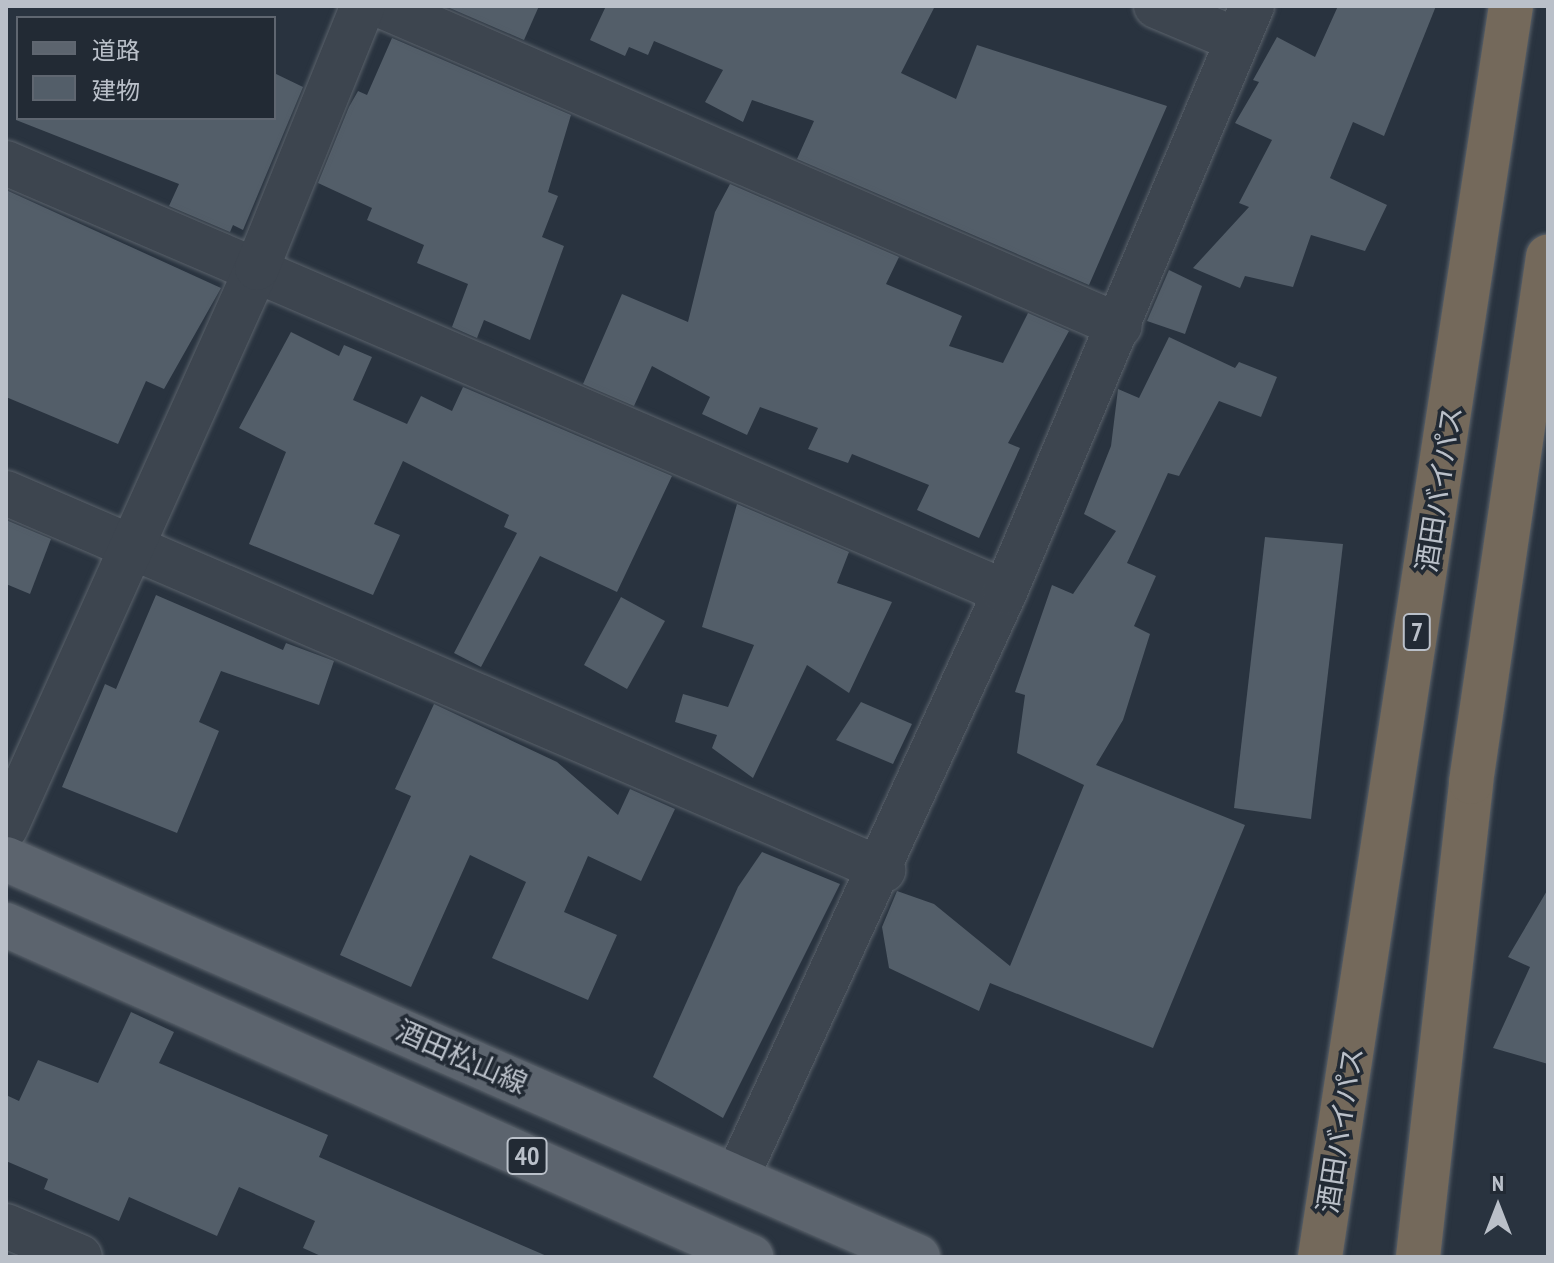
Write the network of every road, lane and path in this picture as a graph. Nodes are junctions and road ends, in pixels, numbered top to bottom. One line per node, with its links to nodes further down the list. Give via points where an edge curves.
1 (363, 6): 8 (street)
2 (382, 6): 9 (street)
3 (1156, 6): 5 (street)
4 (1511, 6): 23 (highway, 酒田バイパス / 7)
5 (1244, 23): 9 (street)
6 (6, 163): 8 (street)
7 (1548, 257): 24 (highway, via 1471,782)
8 (257, 268): 11 (street); 12 (street)
9 (1120, 326): 12 (street)
10 (6, 493): 11 (street)
11 (132, 549): 13 (street); 15 (street)
12 (1005, 592): 15 (street)
13 (6, 827)
14 (6, 859): 17 (main road, 酒田松山線 / 40)
15 (883, 870): 17 (street)
16 (6, 925): 19 (main road, 40)
17 (737, 1177): 22 (main road, 酒田松山線 / 40)
18 (6, 1226): 20 (street)
19 (705, 1248): 21 (main road, 40)
20 (80, 1257)
21 (751, 1257)
22 (918, 1257)
23 (1320, 1257)
24 (1418, 1257)

